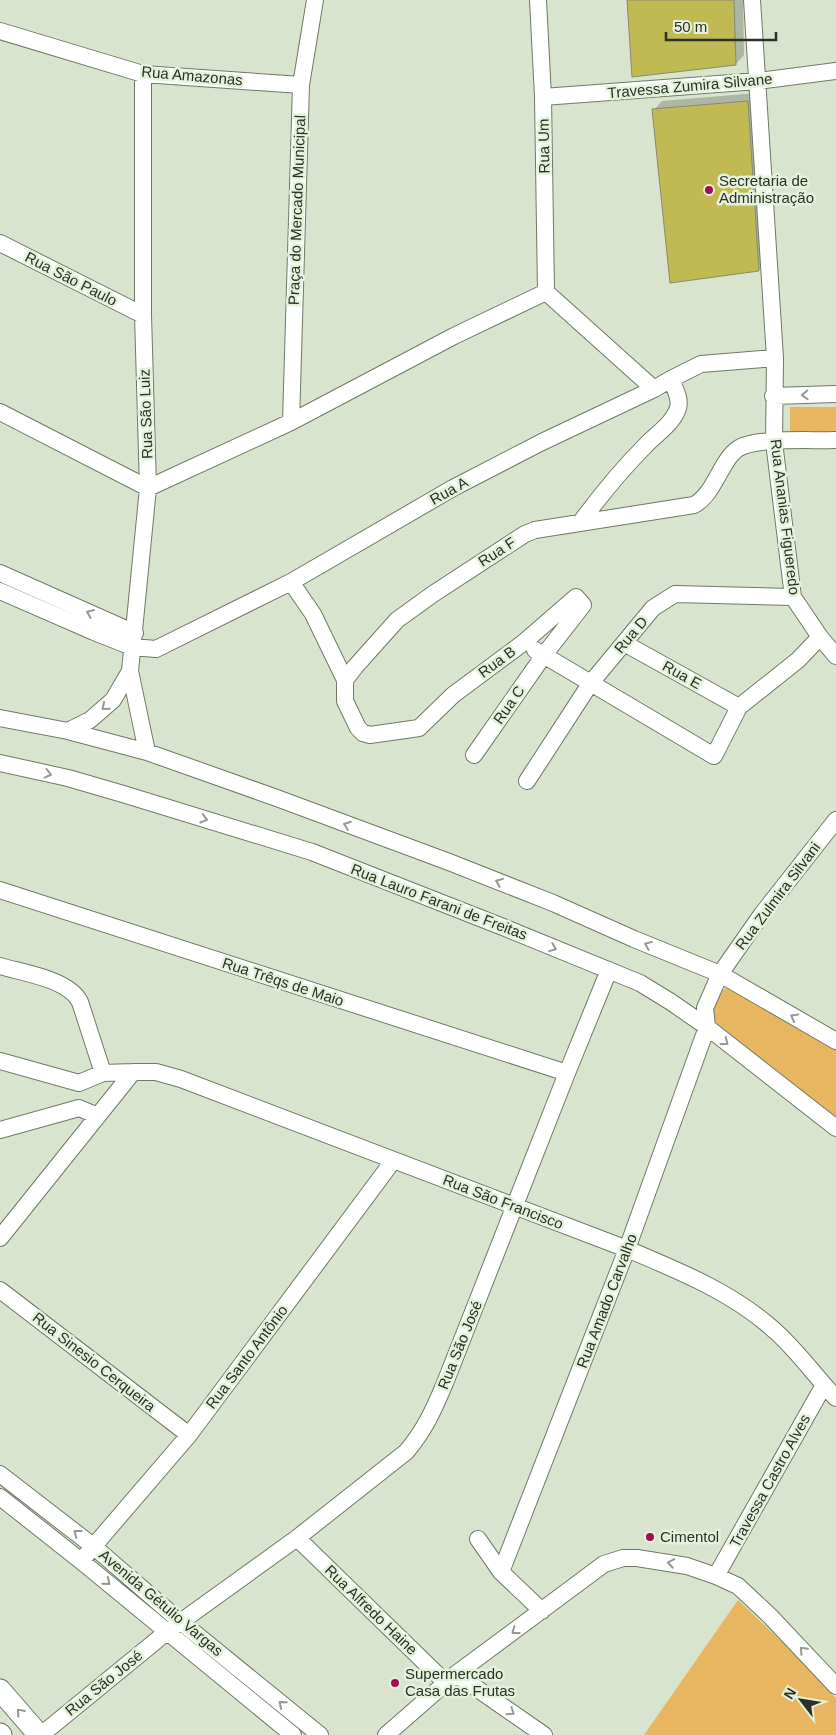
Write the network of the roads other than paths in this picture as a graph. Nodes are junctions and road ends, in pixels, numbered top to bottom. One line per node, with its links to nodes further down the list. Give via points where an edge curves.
1 (315, 0): 8 (street, Praça do Mercado Municipal)
2 (538, 0): 9 (street, Rua Um)
3 (752, 0): 7 (street, Rua Ananias Figueredo)
4 (0, 30): 6 (street, Rua Amazonas)
5 (836, 71): 7 (street, Travessa Zumira Silvane)
6 (143, 74): 8 (street, Rua Amazonas); 12 (street, Rua São Luiz)
7 (758, 81): 9 (street, Travessa Zumira Silvane); 13 (street, Rua Ananias Figueredo)
8 (301, 85): 19 (street, Praça do Mercado Municipal)
9 (543, 97): 11 (street, Rua Um)
10 (0, 243): 12 (street, Rua São Paulo)
11 (546, 292): 15 (street); 19 (street, via 454,336)
12 (142, 315): 22 (street, Rua São Luiz)
13 (775, 358): 14 (street, Rua A, via 701,364); 17 (street, Rua Ananias Figueredo)
14 (670, 378): 15 (street, Rua A); 23 (street, via 679,399 670,422 608,486)
15 (654, 389): 25 (street, Rua A, via 453,488)
16 (836, 394): 17 (street, one-way to 17)
17 (773, 396): 21 (street, Rua Ananias Figueredo)
18 (0, 412): 22 (street)
19 (291, 422): 22 (street)
20 (836, 440): 21 (street, Rua F)
21 (774, 442): 23 (street, Rua F, via 749,444 735,452 706,496 694,505); 28 (street, Rua Ananias Figueredo)
22 (148, 488): 30 (street, Rua São Luiz)
23 (580, 523): 36 (street, Rua F, via 535,530 513,540 397,620)
24 (0, 573): 30 (street, one-way to 24)
25 (291, 582): 30 (street, Rua A, via 156,649); 36 (street, via 313,614)
26 (0, 591): 30 (street, via 94,632)
27 (576, 597): 31 (street, Rua B); 33 (street, Rua C, via 583,605)
28 (792, 597): 29 (street, Rua Ananias Figueredo); 32 (street, Rua D, via 675,594 653,608)
29 (820, 637): 34 (street, Rua Ananias Figueredo); 38 (street, via 798,660)
30 (134, 640): 35 (street, Rua São Luiz)
31 (523, 643): 33 (street); 36 (street, Rua B, via 453,696 420,728 363,733 345,701)
32 (624, 643): 37 (street, Rua D); 38 (street, Rua E)
33 (544, 655): 37 (street); 42 (street, Rua C)
34 (836, 656)
35 (130, 670): 40 (street, one-way to 40, via 113,700 90,720); 41 (street, Rua São Luiz)
36 (345, 680)
37 (590, 684): 38 (street, via 714,756); 44 (street, Rua D)
38 (739, 706)
39 (0, 718): 40 (street)
40 (68, 731): 41 (street)
41 (146, 752): 49 (street, one-way to 41, via 457,865)
42 (474, 755)
43 (0, 763): 48 (street, Rua Lauro Farani de Freitas, one-way to 48, via 114,791 312,852)
44 (528, 781)
45 (836, 820): 49 (street, Rua Zulmira Silvani, via 762,914)
46 (0, 890): 54 (street, Rua Trêqs de Maio)
47 (0, 966): 55 (street, via 48,980 74,992)
48 (609, 970): 50 (street, Rua Lauro Farani de Freitas, via 640,983); 54 (street, Rua São José)
49 (720, 974): 50 (street, Rua Zulmira Silvani, via 705,1008); 51 (street, one-way to 49)
50 (707, 1027): 59 (street, Rua Lauro Farani de Freitas, one-way to 59); 64 (street, Rua Amado Carvalho)
51 (836, 1041)
52 (0, 1061): 56 (street)
53 (133, 1072): 55 (street); 58 (street); 61 (street, Rua São Francisco, via 156,1072 181,1079)
54 (567, 1073): 62 (street, Rua São José)
55 (103, 1074): 56 (street)
56 (79, 1083): 57 (street)
57 (79, 1108): 58 (street); 60 (street)
58 (98, 1116): 63 (street)
59 (836, 1128)
60 (0, 1130)
61 (393, 1161): 62 (street, Rua São Francisco); 68 (street, Rua Santo Antônio)
62 (515, 1206): 64 (street, Rua São Francisco); 72 (street, Rua São José, via 428,1424 406,1452)
63 (0, 1238)
64 (627, 1249): 66 (street, Rua São Francisco, via 730,1296 775,1330); 76 (street, Rua Amado Carvalho)
65 (0, 1290): 68 (street, Rua Sinesio Cerqueira)
66 (824, 1385): 67 (street, Rua São Francisco); 77 (street, Travessa Castro Alves)
67 (836, 1398)
68 (189, 1435): 74 (street, Rua Santo Antônio)
69 (0, 1474): 70 (street, Avenida Gétulio Vargas)
70 (14, 1486): 71 (street); 74 (street, Avenida Gétulio Vargas, one-way to 70)
71 (2, 1499): 75 (street, Avenida Gétulio Vargas)
72 (297, 1538): 79 (street, Rua São José); 81 (street, Rua Alfredo Haine)
73 (478, 1539): 76 (street)
74 (93, 1546): 75 (street, Rua Santo Antônio); 79 (street, Avenida Gétulio Vargas)
75 (81, 1561): 79 (street, Avenida Gétulio Vargas, one-way to 79)
76 (501, 1572): 78 (street)
77 (716, 1576): 78 (street, one-way to 78, via 687,1566 623,1558 604,1564); 82 (street, one-way to 77, via 738,1586)
78 (542, 1611): 81 (street, one-way to 81)
79 (174, 1626): 80 (street, Avenida Gétulio Vargas); 84 (street, Rua São José)
80 (234, 1676): 85 (street, Avenida Gétulio Vargas); 86 (street, Avenida Gétulio Vargas, one-way to 80)
81 (451, 1678): 87 (street); 88 (street, Rua Alfredo Haine, one-way to 88)
82 (836, 1686)
83 (0, 1690): 84 (main road, one-way to 83)
84 (40, 1735)
85 (293, 1735)
86 (320, 1735)
87 (386, 1735)
88 (544, 1735)

